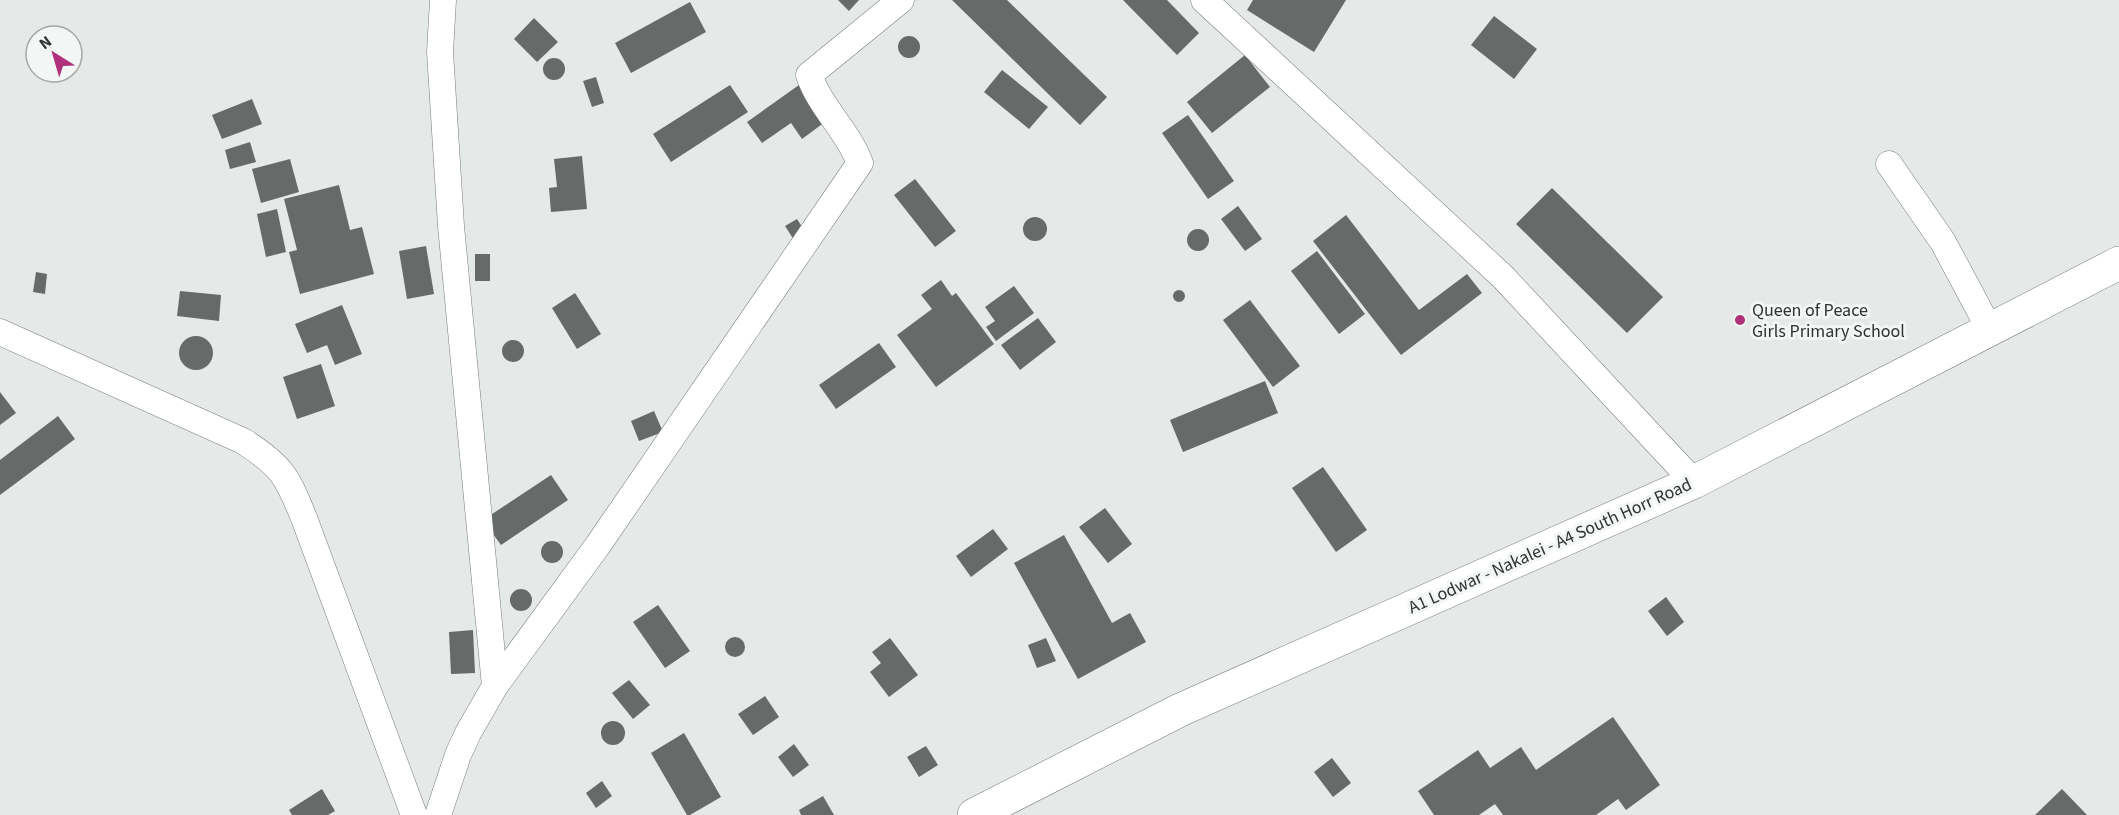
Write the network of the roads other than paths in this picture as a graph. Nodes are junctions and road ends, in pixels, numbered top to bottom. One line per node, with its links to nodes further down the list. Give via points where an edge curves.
1 (443, 0): 9 (street, via 440,52 452,226)
2 (901, 0): 9 (street, via 809,75 860,163 598,545)
3 (1204, 0): 8 (street, via 1503,277)
4 (1890, 164): 6 (street, via 1943,242)
5 (2119, 263): 6 (main road, A1 Lodwar - Nakalei - A4 South Horr Road)
6 (1990, 330): 8 (main road, A1 Lodwar - Nakalei - A4 South Horr Road)
7 (0, 332): 10 (street, via 243,441 275,463 291,485)
8 (1694, 482): 12 (main road, A1 Lodwar - Nakalei - A4 South Horr Road, via 1180,710)
9 (495, 687): 11 (street, via 458,755)
10 (414, 815)
11 (438, 815)
12 (974, 815)

